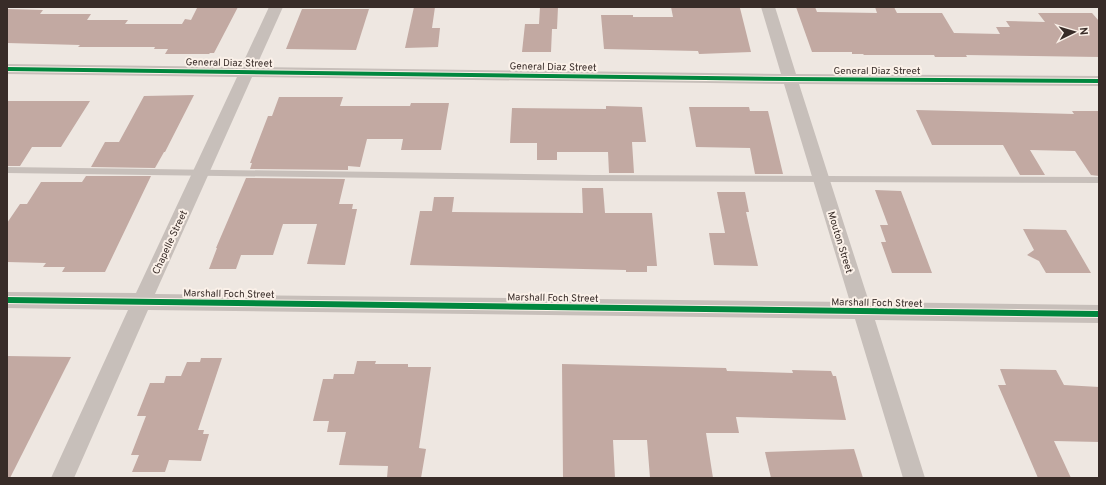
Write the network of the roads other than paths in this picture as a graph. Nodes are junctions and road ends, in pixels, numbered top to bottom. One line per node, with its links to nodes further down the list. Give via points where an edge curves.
1 (276, 7): 4 (street, Chapelle Street)
2 (768, 7): 5 (street, Mouton Street)
3 (7, 69): 4 (street, General Diaz Street)
4 (246, 72): 5 (street, General Diaz Street); 8 (street, Chapelle Street)
5 (790, 79): 6 (street, General Diaz Street); 9 (street, Mouton Street)
6 (1099, 81)
7 (7, 170): 8 (lane)
8 (201, 172): 9 (lane); 12 (street, Chapelle Street)
9 (821, 179): 10 (lane); 13 (street, Mouton Street)
10 (1099, 180)
11 (7, 300): 12 (street, Marshall Foch Street)
12 (141, 302): 13 (street, Marshall Foch Street); 15 (street, Chapelle Street)
13 (862, 311): 14 (street, Marshall Foch Street); 16 (street, Mouton Street)
14 (1099, 314)
15 (62, 478)
16 (914, 478)

